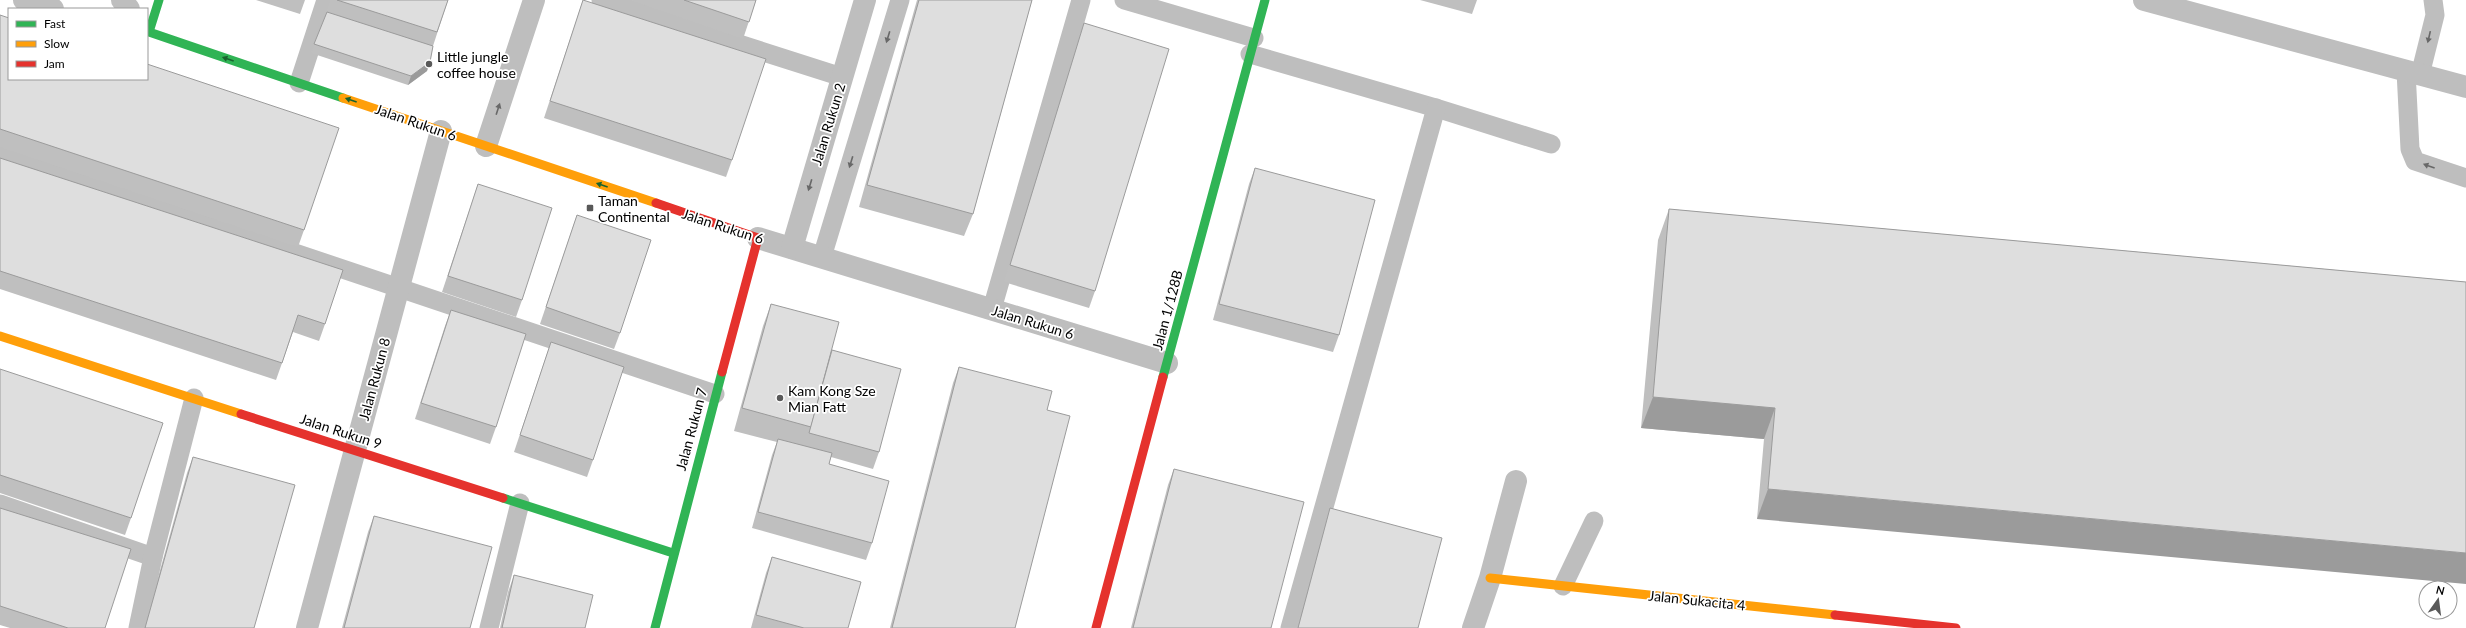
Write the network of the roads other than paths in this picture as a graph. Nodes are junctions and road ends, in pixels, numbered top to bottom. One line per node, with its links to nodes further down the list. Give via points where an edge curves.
1 (24, 0): 14 (street)
2 (122, 0): 15 (street)
3 (159, 0): 16 (street)
4 (326, 0): 20 (lane)
5 (534, 0): 25 (street, one-way to 5)
6 (600, 0): 19 (lane)
7 (865, 0): 19 (street, Jalan Rukun 2)
8 (900, 0): 30 (lane, one-way to 30)
9 (1081, 0): 32 (lane)
10 (1124, 0): 17 (lane)
11 (1265, 0): 17 (street, Jalan 1/128B)
12 (2144, 0): 18 (street)
13 (2433, 0): 18 (lane, one-way to 18, via 2435,15)
14 (50, 8)
15 (128, 8)
16 (148, 32): 20 (street, Jalan Rukun 6, one-way to 16)
17 (1252, 46): 22 (lane); 34 (street, Jalan 1/128B)
18 (2413, 73): 21 (street); 27 (lane, one-way to 18, via 2415,161 2410,149)
19 (842, 77): 29 (street, Jalan Rukun 2, one-way to 29)
20 (299, 83): 23 (street, Jalan Rukun 6, one-way to 20)
21 (2466, 87)
22 (1436, 108): 24 (lane); 51 (lane)
23 (441, 131): 25 (street, Jalan Rukun 6); 31 (street, Jalan Rukun 8)
24 (1551, 144)
25 (486, 146): 28 (street, Jalan Rukun 6, one-way to 25)
26 (0, 154): 31 (lane)
27 (2466, 178)
28 (758, 238): 29 (street, Jalan Rukun 6); 35 (street, Jalan Rukun 7)
29 (792, 248): 30 (street, Jalan Rukun 6)
30 (822, 257): 32 (street, Jalan Rukun 6)
31 (399, 286): 35 (lane); 37 (street, Jalan Rukun 8)
32 (992, 309): 34 (street, Jalan Rukun 6)
33 (0, 336): 36 (street, Jalan Rukun 9)
34 (1167, 363): 50 (street, Jalan 1/128B)
35 (715, 394): 42 (street, Jalan Rukun 7)
36 (194, 398): 37 (street, Jalan Rukun 9); 43 (lane)
37 (355, 450): 39 (street, Jalan Rukun 9); 47 (street, Jalan Rukun 8)
38 (1516, 481): 44 (street)
39 (520, 503): 42 (street, Jalan Rukun 9); 48 (lane)
40 (0, 504): 43 (lane)
41 (1594, 521): 45 (lane)
42 (672, 553): 49 (street, Jalan Rukun 7)
43 (153, 557): 46 (lane)
44 (1490, 578): 45 (street, Jalan Sukacita 4); 52 (street)
45 (1563, 586): 53 (street, Jalan Sukacita 4)
46 (138, 628)
47 (307, 628)
48 (489, 628)
49 (655, 628)
50 (1096, 628)
51 (1290, 628)
52 (1473, 628)
53 (1956, 628)

